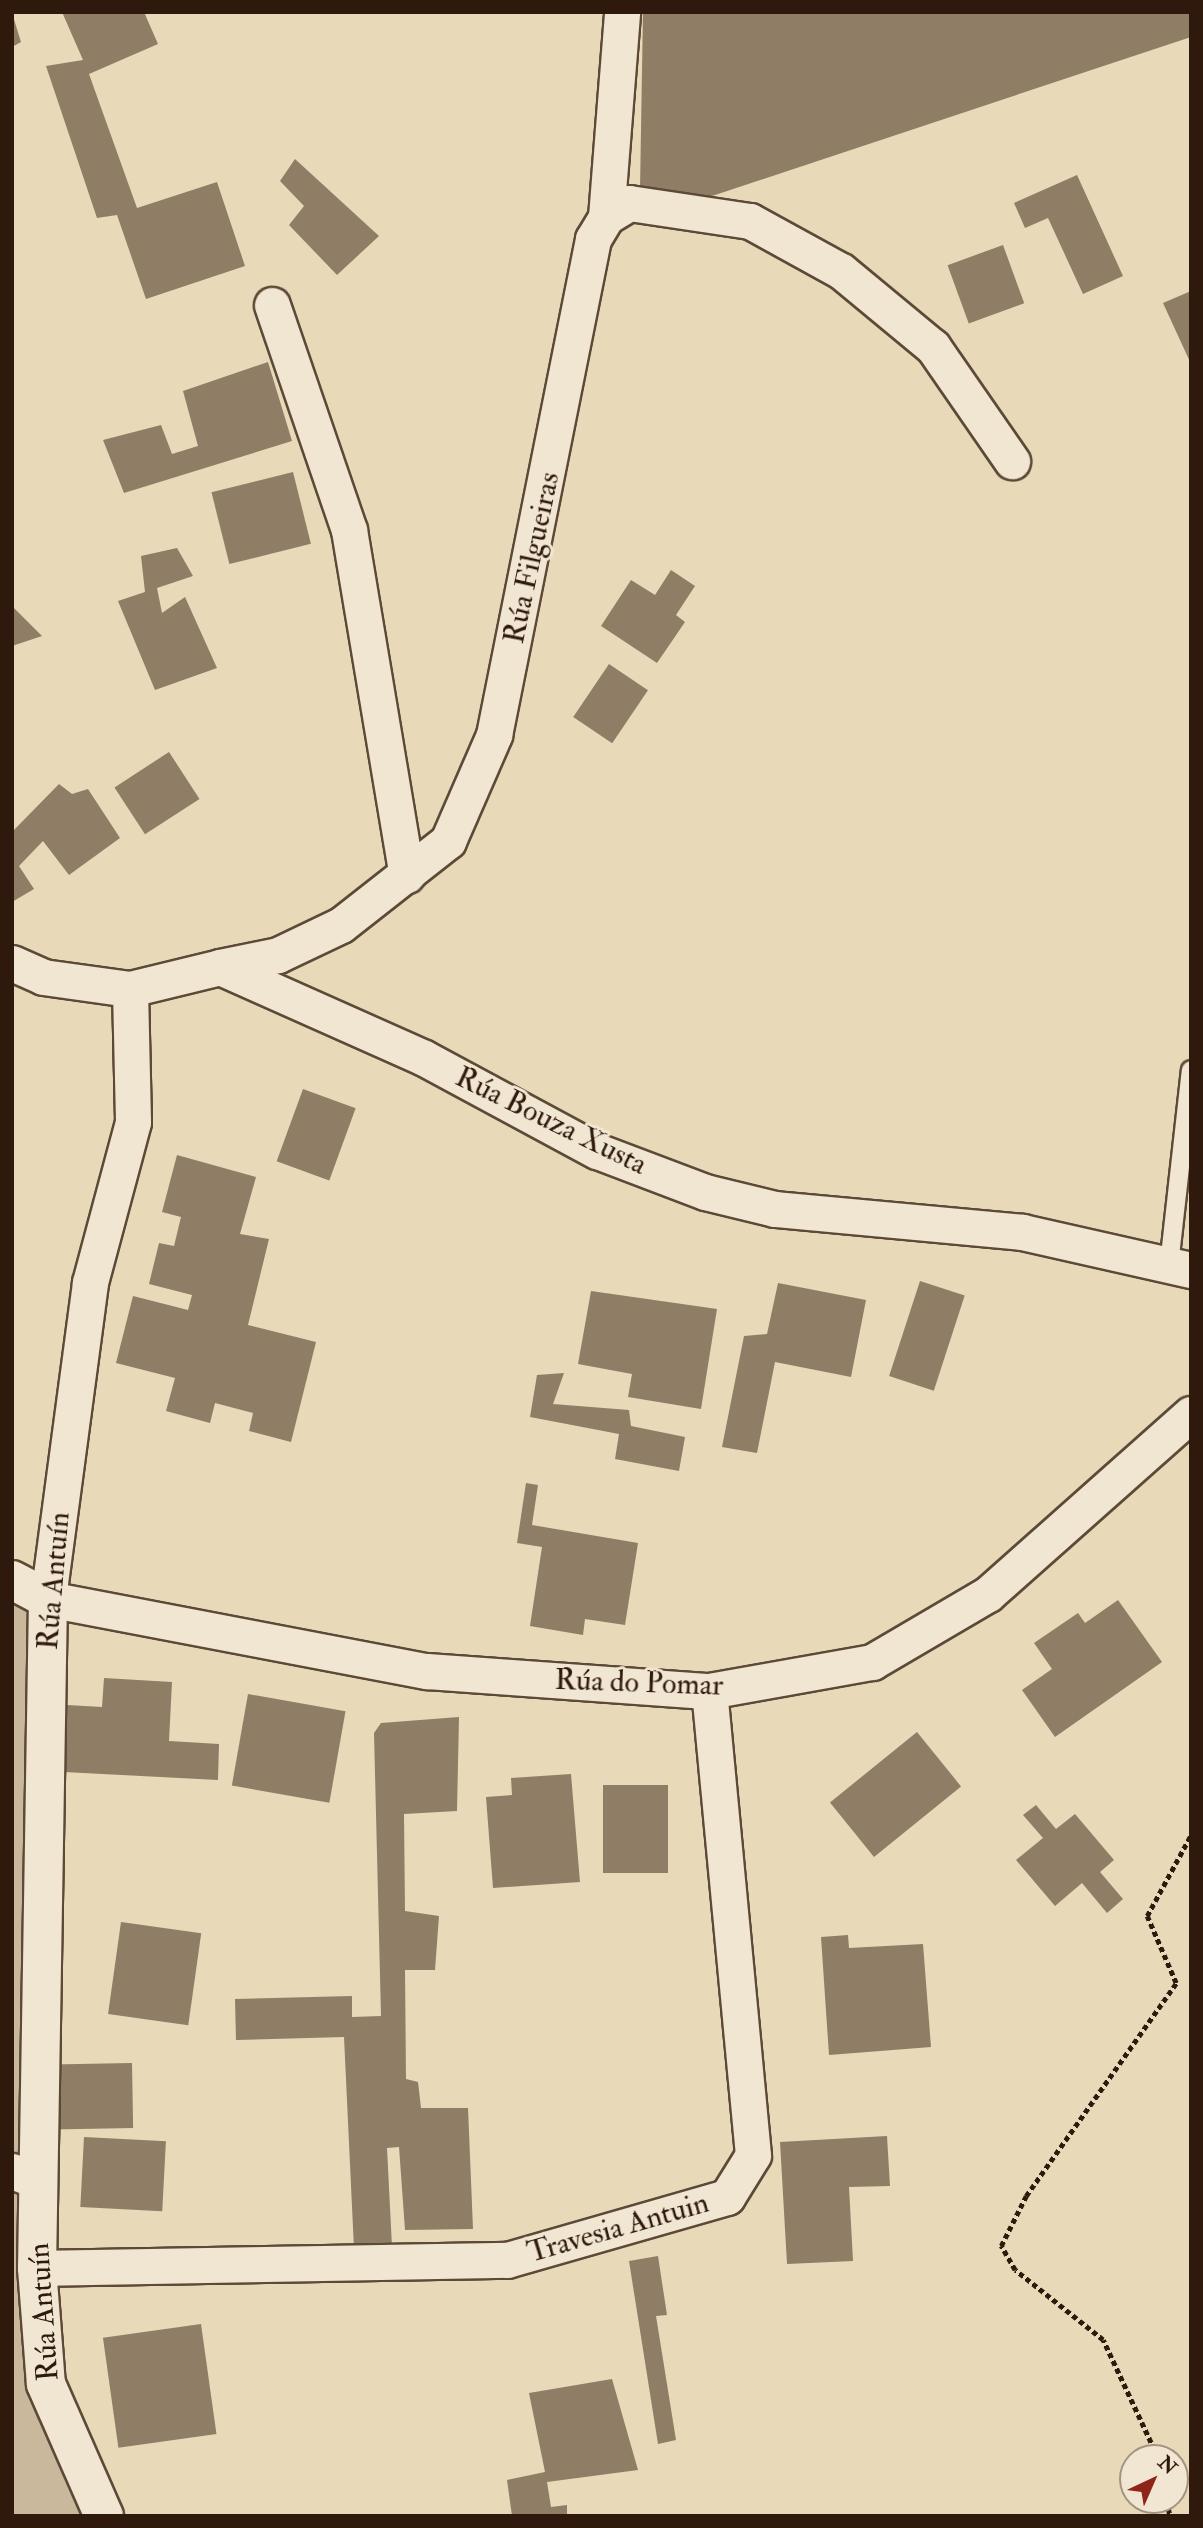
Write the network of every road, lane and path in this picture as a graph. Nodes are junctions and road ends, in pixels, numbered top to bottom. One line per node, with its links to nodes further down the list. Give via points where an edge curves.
1 (622, 12): 2 (street, Rúa Filgueiras)
2 (606, 217): 4 (street, via 629,203 750,221 841,271 933,348); 5 (street, Rúa Filgueiras, via 593,239 494,735 448,841)
3 (272, 305): 5 (street, via 349,530)
4 (1012, 461)
5 (407, 876): 7 (street, Rúa Filgueiras, via 341,925 278,954)
6 (12, 964): 8 (street, via 43,977)
7 (220, 967): 8 (street); 10 (street, Rúa Bouza Xusta, via 424,1058 597,1151 705,1192 775,1209 1022,1232)
8 (130, 989): 13 (street, Rúa Antuín, via 133,1122 90,1283)
9 (1191, 1070): 10 (lane)
10 (1180, 1268)
11 (1191, 1414): 14 (street, Rúa do Pomar, via 988,1594 872,1662)
12 (12, 1580): 13 (street)
13 (48, 1599): 14 (street, Rúa do Pomar, via 427,1671); 16 (street, Rúa Antuín)
14 (709, 1691): 17 (street, Travesia Antuin, via 753,2155 727,2197 508,2260)
15 (1191, 1835): 18 (path, via 1147,1916 1176,1983 1026,2196 1001,2246 1016,2270 1103,2340)
16 (25, 2176): 17 (street, Rúa Antuín)
17 (37, 2268): 19 (street, Rúa Antuín, via 46,2384)
18 (1151, 2444)
19 (104, 2516)

